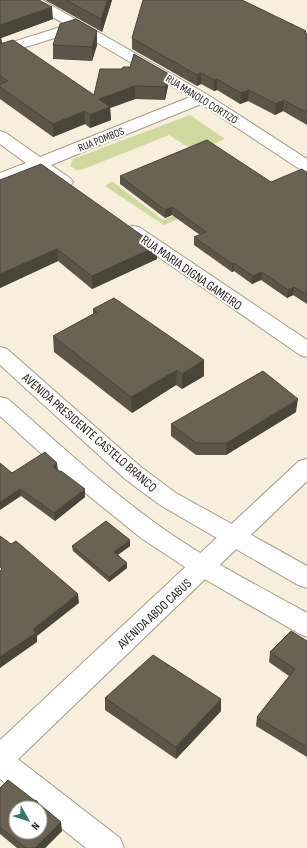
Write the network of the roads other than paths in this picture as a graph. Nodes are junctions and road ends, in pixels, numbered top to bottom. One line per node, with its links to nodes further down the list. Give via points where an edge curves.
1 (32, 0): 2 (street, RUA MANOLO CORTIZO)
2 (79, 26): 3 (street); 4 (street, RUA MANOLO CORTIZO)
3 (0, 50)
4 (202, 98): 6 (street, RUA POMBOS); 7 (street, RUA MANOLO CORTIZO)
5 (0, 136): 6 (street)
6 (40, 164): 8 (street, RUA POMBOS); 9 (street)
7 (307, 166)
8 (0, 179)
9 (78, 192)
10 (123, 224): 11 (street, RUA MARIA DIGNA GAMEIRO)
11 (307, 350)
12 (0, 354): 15 (street, AVENIDA PRESIDENTE CASTELO BRANCO, via 133,473 186,510)
13 (0, 404): 16 (street, via 128,515)
14 (307, 467): 15 (street, AVENIDA ABDO CABUS)
15 (234, 536): 16 (street, AVENIDA ABDO CABUS); 17 (street, AVENIDA PRESIDENTE CASTELO BRANCO)
16 (203, 566): 18 (street); 19 (street, AVENIDA ABDO CABUS)
17 (307, 578)
18 (307, 626)
19 (0, 758)
20 (0, 762): 21 (street)
21 (109, 848)

